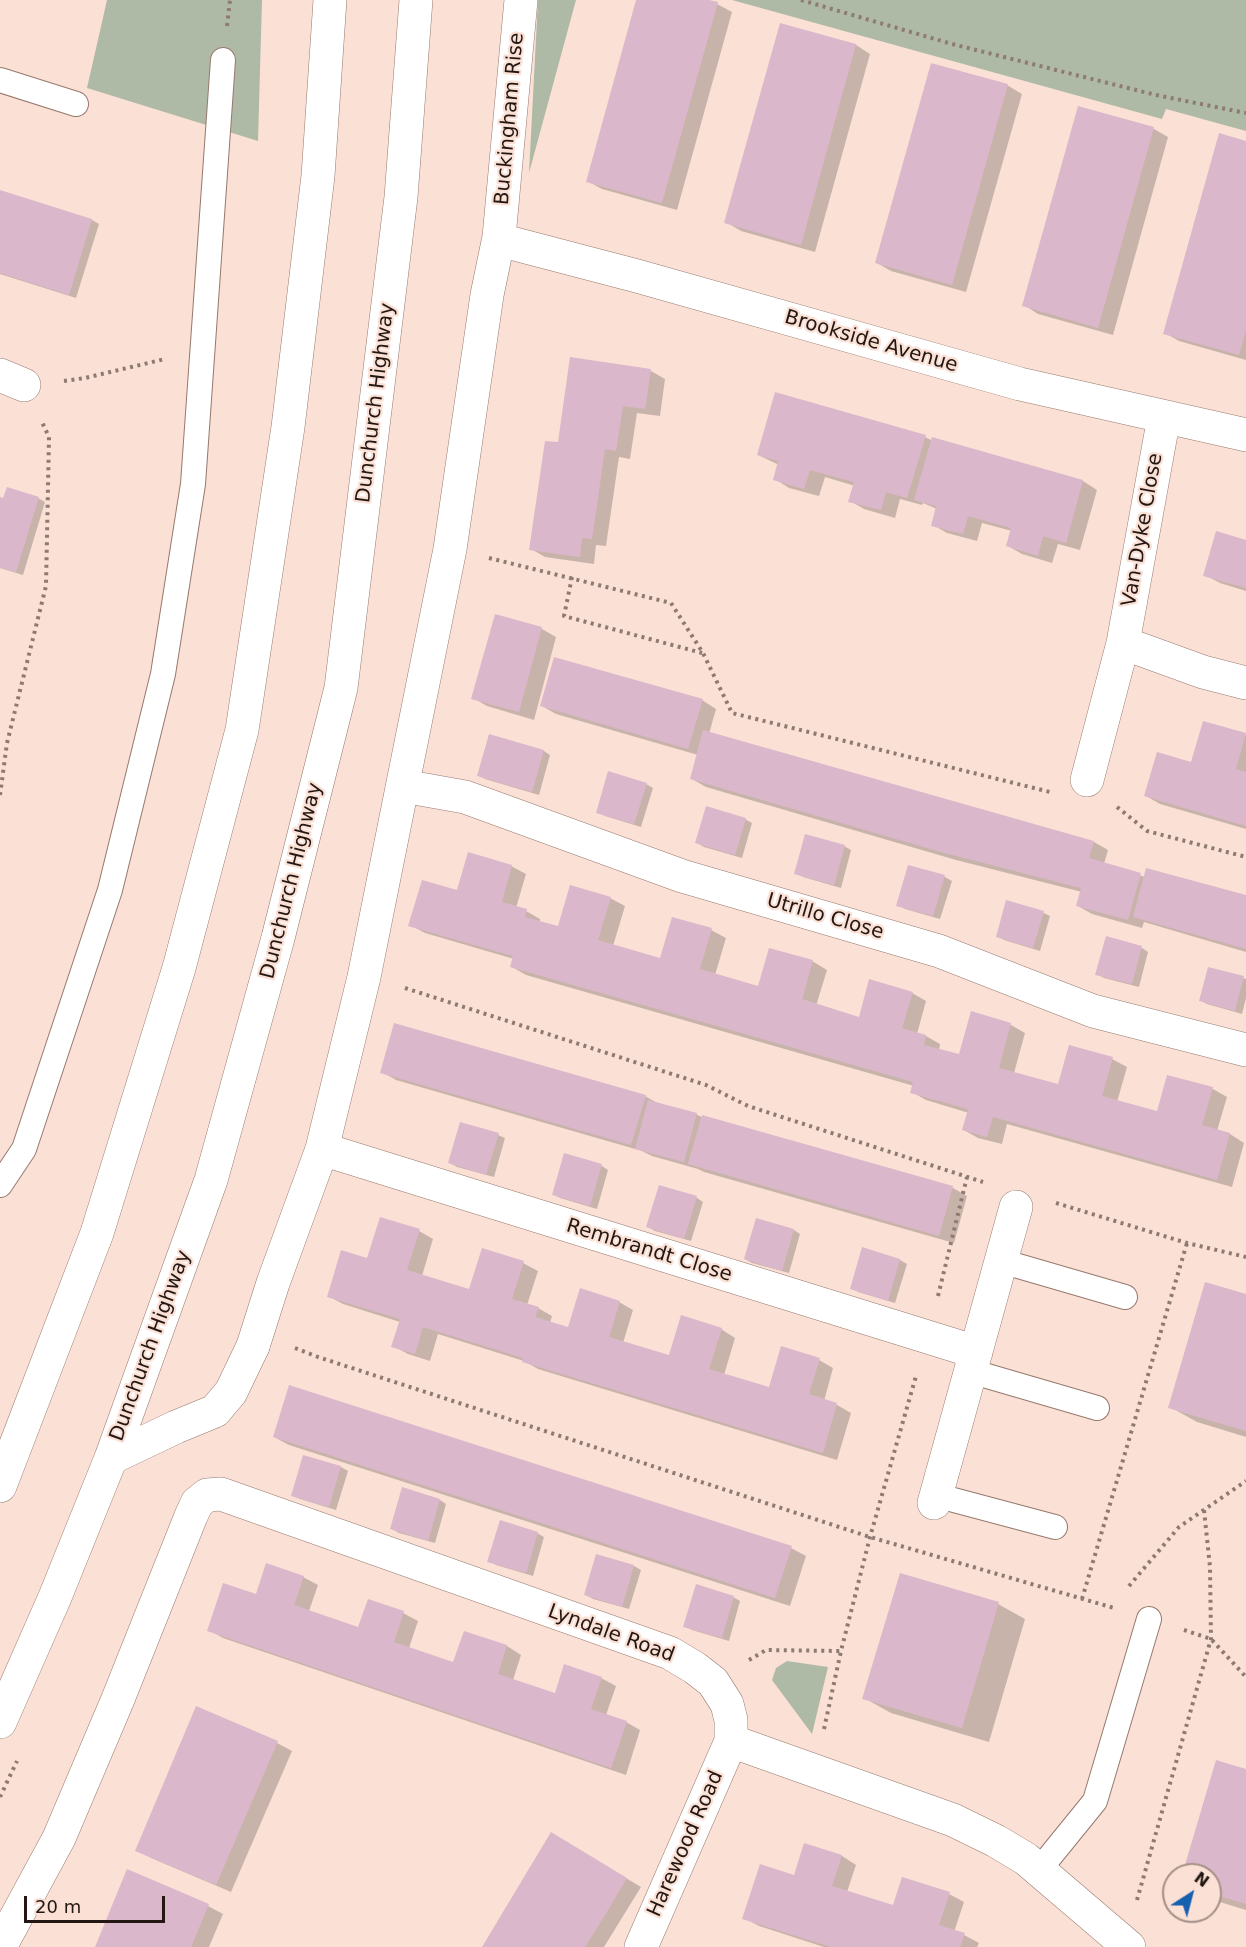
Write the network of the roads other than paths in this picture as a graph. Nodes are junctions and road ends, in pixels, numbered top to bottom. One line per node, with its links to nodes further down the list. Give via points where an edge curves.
1 (330, 0): 23 (main road, via 315,199 286,438 242,730 179,968 98,1233)
2 (416, 0): 22 (main road, Dunchurch Highway, via 401,197 341,688 211,1180)
3 (521, 0): 7 (main road, Buckingham Rise)
4 (223, 60): 16 (lane, via 193,484 163,674 110,890 24,1149)
5 (0, 80): 6 (lane)
6 (76, 104)
7 (499, 237): 8 (main road, Brookside Avenue, via 1020,384); 12 (main road, via 450,549)
8 (1164, 417): 9 (main road, Brookside Avenue); 10 (main road, Van-Dyke Close)
9 (1246, 435)
10 (1123, 643): 11 (main road); 13 (main road, Van-Dyke Close)
11 (1246, 683)
12 (403, 786): 14 (main road, Utrillo Close, via 465,797 682,876 939,951 1093,1011); 15 (main road)
13 (1097, 793)
14 (1246, 1050)
15 (322, 1149): 20 (main road, Rembrandt Close, via 927,1338); 22 (main road, via 255,1340 231,1392 215,1411)
16 (0, 1185)
17 (1016, 1207): 18 (main road)
18 (1001, 1262): 19 (lane); 20 (main road)
19 (1125, 1297)
20 (973, 1362): 21 (lane); 24 (main road)
21 (1097, 1408)
22 (111, 1458): 27 (main road, Dunchurch Highway)
23 (0, 1486)
24 (935, 1499): 25 (lane)
25 (1055, 1527)
26 (1149, 1619): 29 (lane, via 1095,1801)
27 (0, 1722)
28 (731, 1741): 29 (main road, via 953,1820 996,1841); 31 (main road, Lyndale Road, via 727,1704 713,1682 670,1653 221,1494 207,1495 197,1503 191,1516 59,1838); 32 (main road, Harewood Road)
29 (1039, 1870): 30 (main road)
30 (1120, 1939)
31 (0, 1947)
32 (641, 1947)

